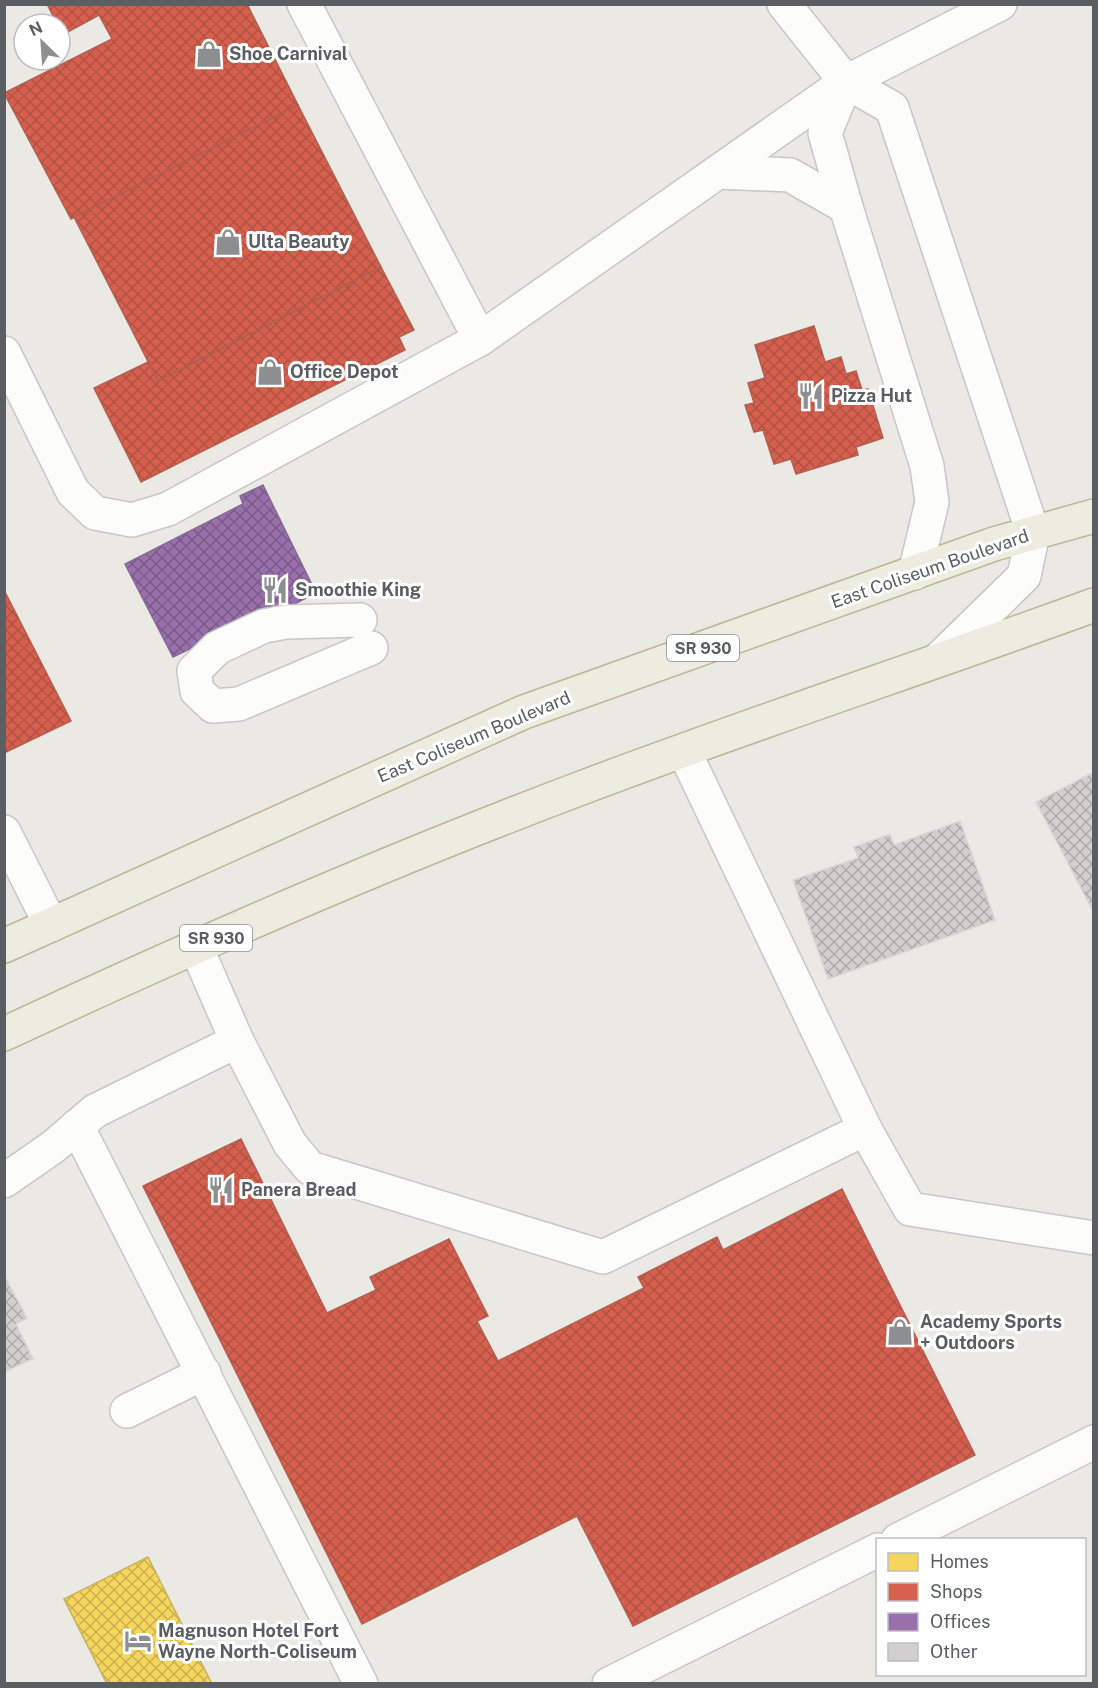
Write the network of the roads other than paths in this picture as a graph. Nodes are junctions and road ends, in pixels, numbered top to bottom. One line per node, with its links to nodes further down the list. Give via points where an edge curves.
1 (304, 4): 7 (lane)
2 (784, 4): 4 (lane)
3 (1000, 4): 4 (lane)
4 (846, 82): 5 (lane); 6 (lane, via 825,133); 10 (lane, via 892,108)
5 (718, 172): 6 (lane, via 790,175); 7 (lane)
6 (846, 207): 11 (lane, via 927,466 932,502)
7 (480, 339): 8 (lane, via 168,509 132,520 95,513 73,492)
8 (4, 353)
9 (1094, 516): 10 (highway, East Coliseum Boulevard / SR 930)
10 (1034, 533): 11 (highway, East Coliseum Boulevard / SR 930); 13 (lane, via 1024,576)
11 (915, 573): 16 (highway, East Coliseum Boulevard / SR 930, via 524,712)
12 (1094, 605): 13 (highway, SR 930)
13 (939, 659): 14 (highway, SR 930)
14 (684, 751): 18 (highway, SR 930, via 398,861); 22 (lane)
15 (4, 832): 16 (lane)
16 (51, 925): 17 (highway, East Coliseum Boulevard / SR 930)
17 (4, 946)
18 (196, 947): 19 (highway, SR 930); 20 (lane)
19 (4, 1034)
20 (237, 1041): 21 (lane); 22 (lane, via 290,1144 310,1168 603,1257)
21 (86, 1119): 23 (lane); 25 (lane)
22 (865, 1129): 24 (lane, via 910,1209)
23 (4, 1181)
24 (1094, 1238)
25 (204, 1373): 26 (lane); 30 (lane)
26 (127, 1411)
27 (1094, 1442): 28 (lane)
28 (900, 1538)
29 (876, 1551): 31 (lane)
30 (361, 1683)
31 (609, 1683)

